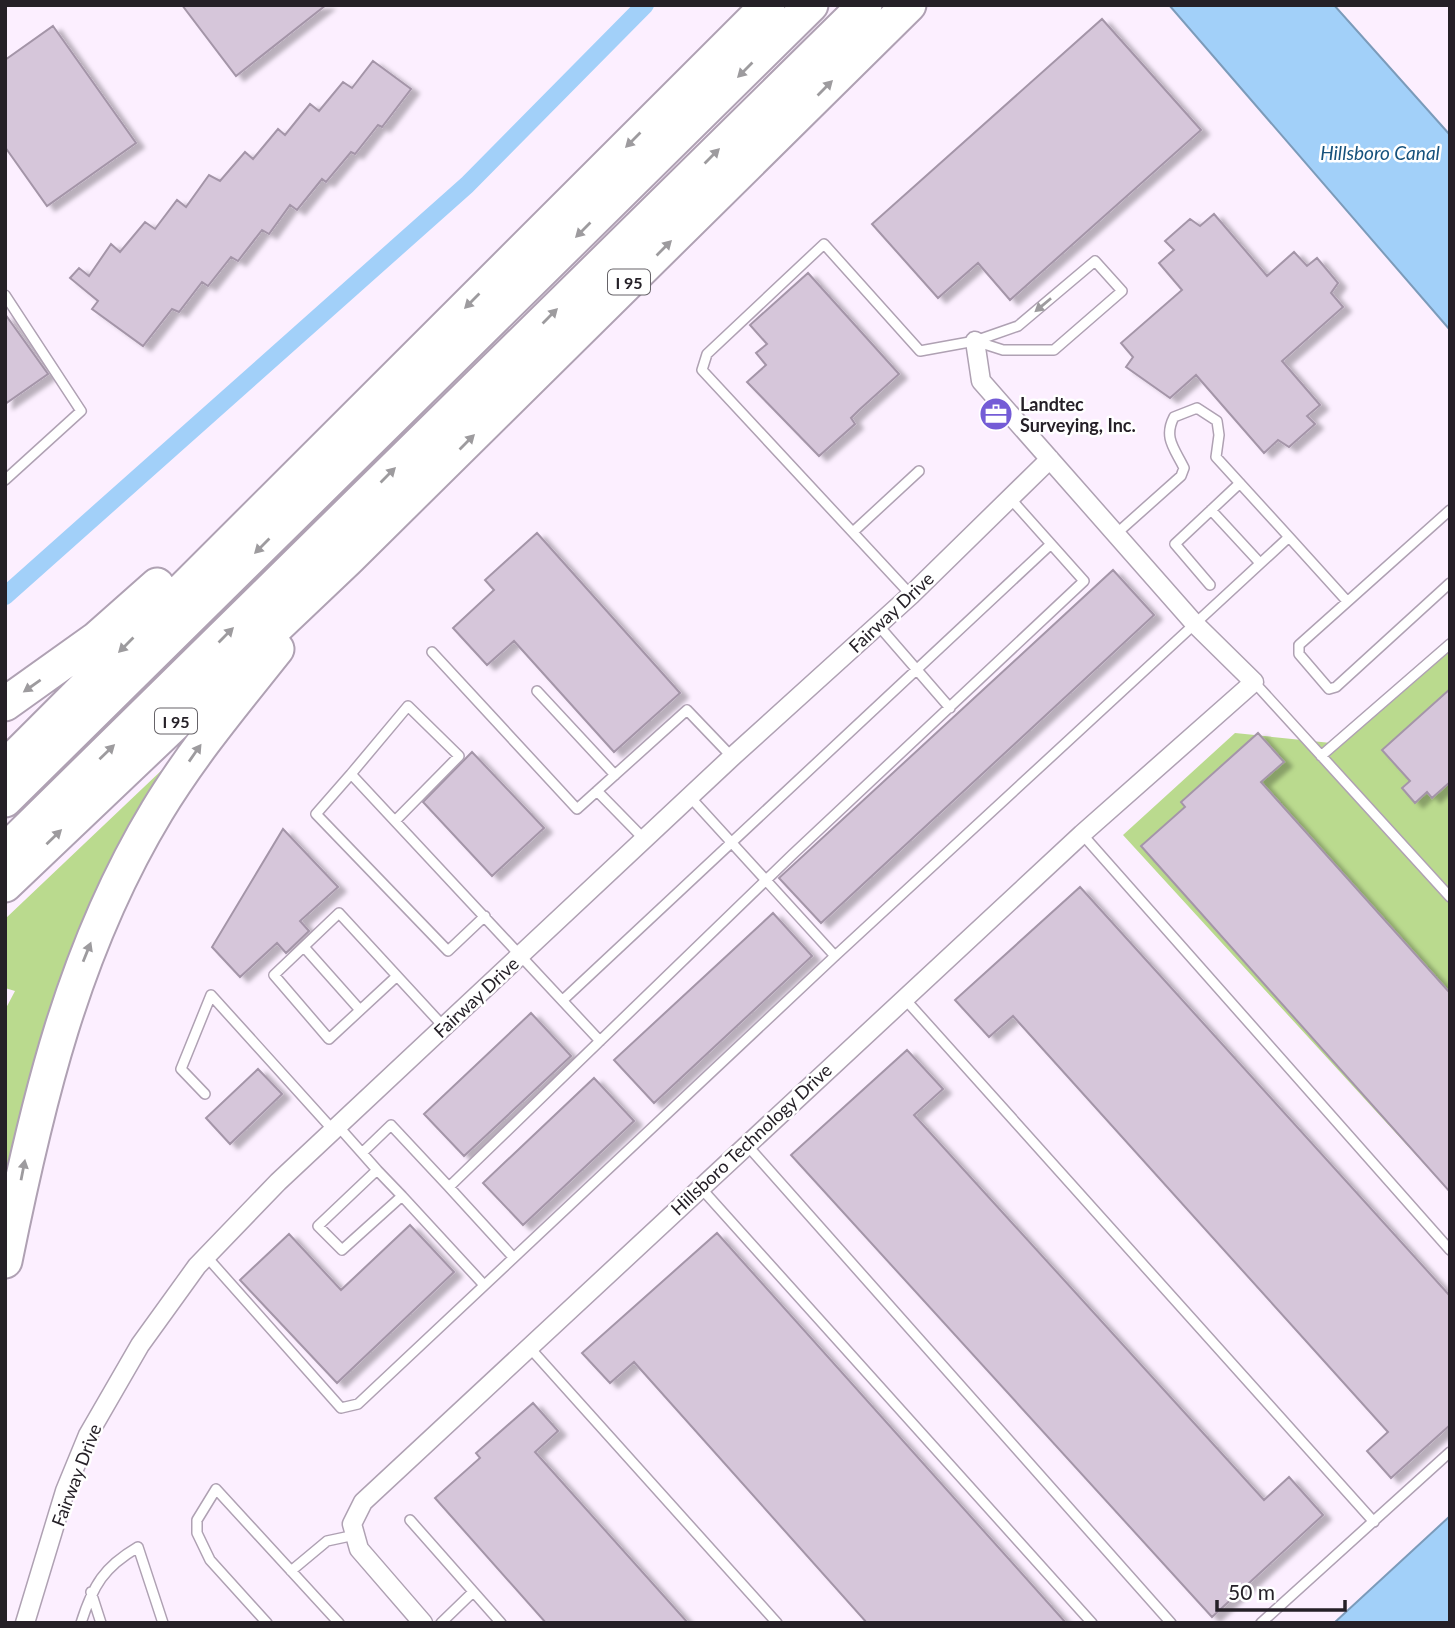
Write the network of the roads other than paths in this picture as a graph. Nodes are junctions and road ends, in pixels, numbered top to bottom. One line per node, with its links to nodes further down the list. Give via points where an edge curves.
1 (768, 5): 7 (highway, one-way to 7)
2 (811, 5): 41 (highway, one-way to 41)
3 (865, 5): 46 (highway, one-way to 3)
4 (909, 5): 19 (highway, I 95, one-way to 4)
5 (5, 295): 10 (lane, via 81,411)
6 (975, 341): 6 (lane, one-way to 6, via 1003,350 1054,350 1122,292 1095,261 1018,326); 8 (street, via 981,381); 15 (lane, via 920,351 824,244 707,355 702,370)
7 (401, 373): 32 (highway, one-way to 32, via 304,441 140,602); 36 (highway, one-way to 36)
8 (1050, 459): 12 (street, Fairway Drive); 16 (street)
9 (919, 471): 15 (lane)
10 (5, 480)
11 (1240, 483): 13 (lane); 16 (lane, via 1216,457 1217,421 1198,408 1186,410 1174,417 1168,428 1184,468 1181,476); 17 (lane)
12 (1009, 498): 18 (lane); 23 (street, Fairway Drive)
13 (1211, 510): 20 (lane); 22 (lane, via 1175,544)
14 (1450, 510): 24 (lane)
15 (853, 532): 23 (lane)
16 (1116, 534): 25 (street)
17 (1289, 537): 20 (lane); 24 (lane)
18 (1051, 544): 29 (lane); 33 (lane, via 1084,581)
19 (348, 559): 48 (highway, I 95, one-way to 19); 71 (highway, one-way to 19, via 48,1065 84,959 117,884 157,810 204,740)
20 (1260, 564): 25 (lane)
21 (1450, 583): 24 (lane, via 1329,689 1299,654 1299,645)
22 (1210, 584)
23 (911, 594): 26 (street, Fairway Drive)
24 (1346, 600)
25 (1195, 624): 30 (street); 53 (lane)
26 (878, 625): 29 (lane); 35 (street, Fairway Drive)
27 (1450, 644): 34 (lane)
28 (432, 652): 39 (lane, via 577,809)
29 (916, 669): 33 (lane); 45 (lane)
30 (1254, 682): 34 (lane); 43 (street, Hillsboro Technology Drive)
31 (537, 691): 38 (lane)
32 (5, 704)
33 (950, 708): 47 (lane)
34 (1321, 756): 49 (lane)
35 (732, 757): 38 (lane, via 687,710); 40 (street, Fairway Drive)
36 (5, 767)
37 (351, 774): 42 (lane); 42 (lane, via 408,706 459,757); 50 (lane, via 316,814 448,951)
38 (615, 775): 39 (lane)
39 (597, 791): 44 (lane)
40 (690, 797): 44 (street, Fairway Drive); 45 (lane)
41 (5, 800)
42 (395, 821): 50 (lane)
43 (1082, 834): 55 (street, Hillsboro Technology Drive); 68 (lane)
44 (644, 839): 52 (street, Fairway Drive)
45 (732, 842): 47 (lane); 56 (lane)
46 (5, 851)
47 (766, 880): 53 (lane); 59 (lane)
48 (5, 885)
49 (1450, 897)
50 (485, 915): 52 (lane)
51 (304, 947): 54 (lane, via 339,913); 57 (lane); 57 (lane, via 274,975 329,1039)
52 (521, 954): 56 (lane); 58 (street, Fairway Drive)
53 (835, 956): 70 (lane)
54 (397, 976): 57 (lane); 58 (lane)
55 (904, 998): 62 (street, Hillsboro Technology Drive); 76 (lane)
56 (563, 1000): 59 (lane)
57 (360, 1010)
58 (444, 1027): 61 (street, Fairway Drive)
59 (600, 1041): 66 (lane)
60 (205, 1094): 61 (lane, via 181,1069 211,995)
61 (335, 1128): 63 (lane); 69 (street, Fairway Drive)
62 (746, 1144): 65 (street, Hillsboro Technology Drive); 92 (lane)
63 (362, 1153): 64 (lane); 66 (lane, via 391,1125)
64 (377, 1170): 67 (lane); 67 (lane, via 318,1226 342,1250)
65 (700, 1186): 73 (street, Hillsboro Technology Drive); 91 (lane)
66 (449, 1187): 70 (lane)
67 (402, 1196): 72 (lane)
68 (1450, 1250)
69 (206, 1256): 72 (lane, via 341,1408 358,1404); 82 (street, Fairway Drive, via 140,1345 88,1435 65,1491)
70 (513, 1257): 72 (lane)
71 (5, 1261)
72 (484, 1285)
73 (529, 1347): 77 (street, Hillsboro Technology Drive, via 363,1502 352,1524); 90 (lane)
74 (1450, 1452): 76 (lane)
75 (410, 1520): 80 (lane)
76 (1374, 1522): 93 (lane)
77 (355, 1535): 78 (lane, via 327,1541); 87 (street, via 359,1549)
78 (291, 1571): 81 (lane); 86 (lane, via 216,1489 197,1520 203,1549)
79 (91, 1592): 83 (lane); 84 (lane); 85 (lane, via 114,1561 138,1547)
80 (474, 1592): 88 (lane); 89 (lane)
81 (333, 1621)
82 (24, 1623)
83 (81, 1623)
84 (101, 1623)
85 (163, 1623)
86 (267, 1623)
87 (423, 1623)
88 (441, 1623)
89 (501, 1623)
90 (777, 1623)
91 (1092, 1623)
92 (1171, 1623)
93 (1261, 1623)

